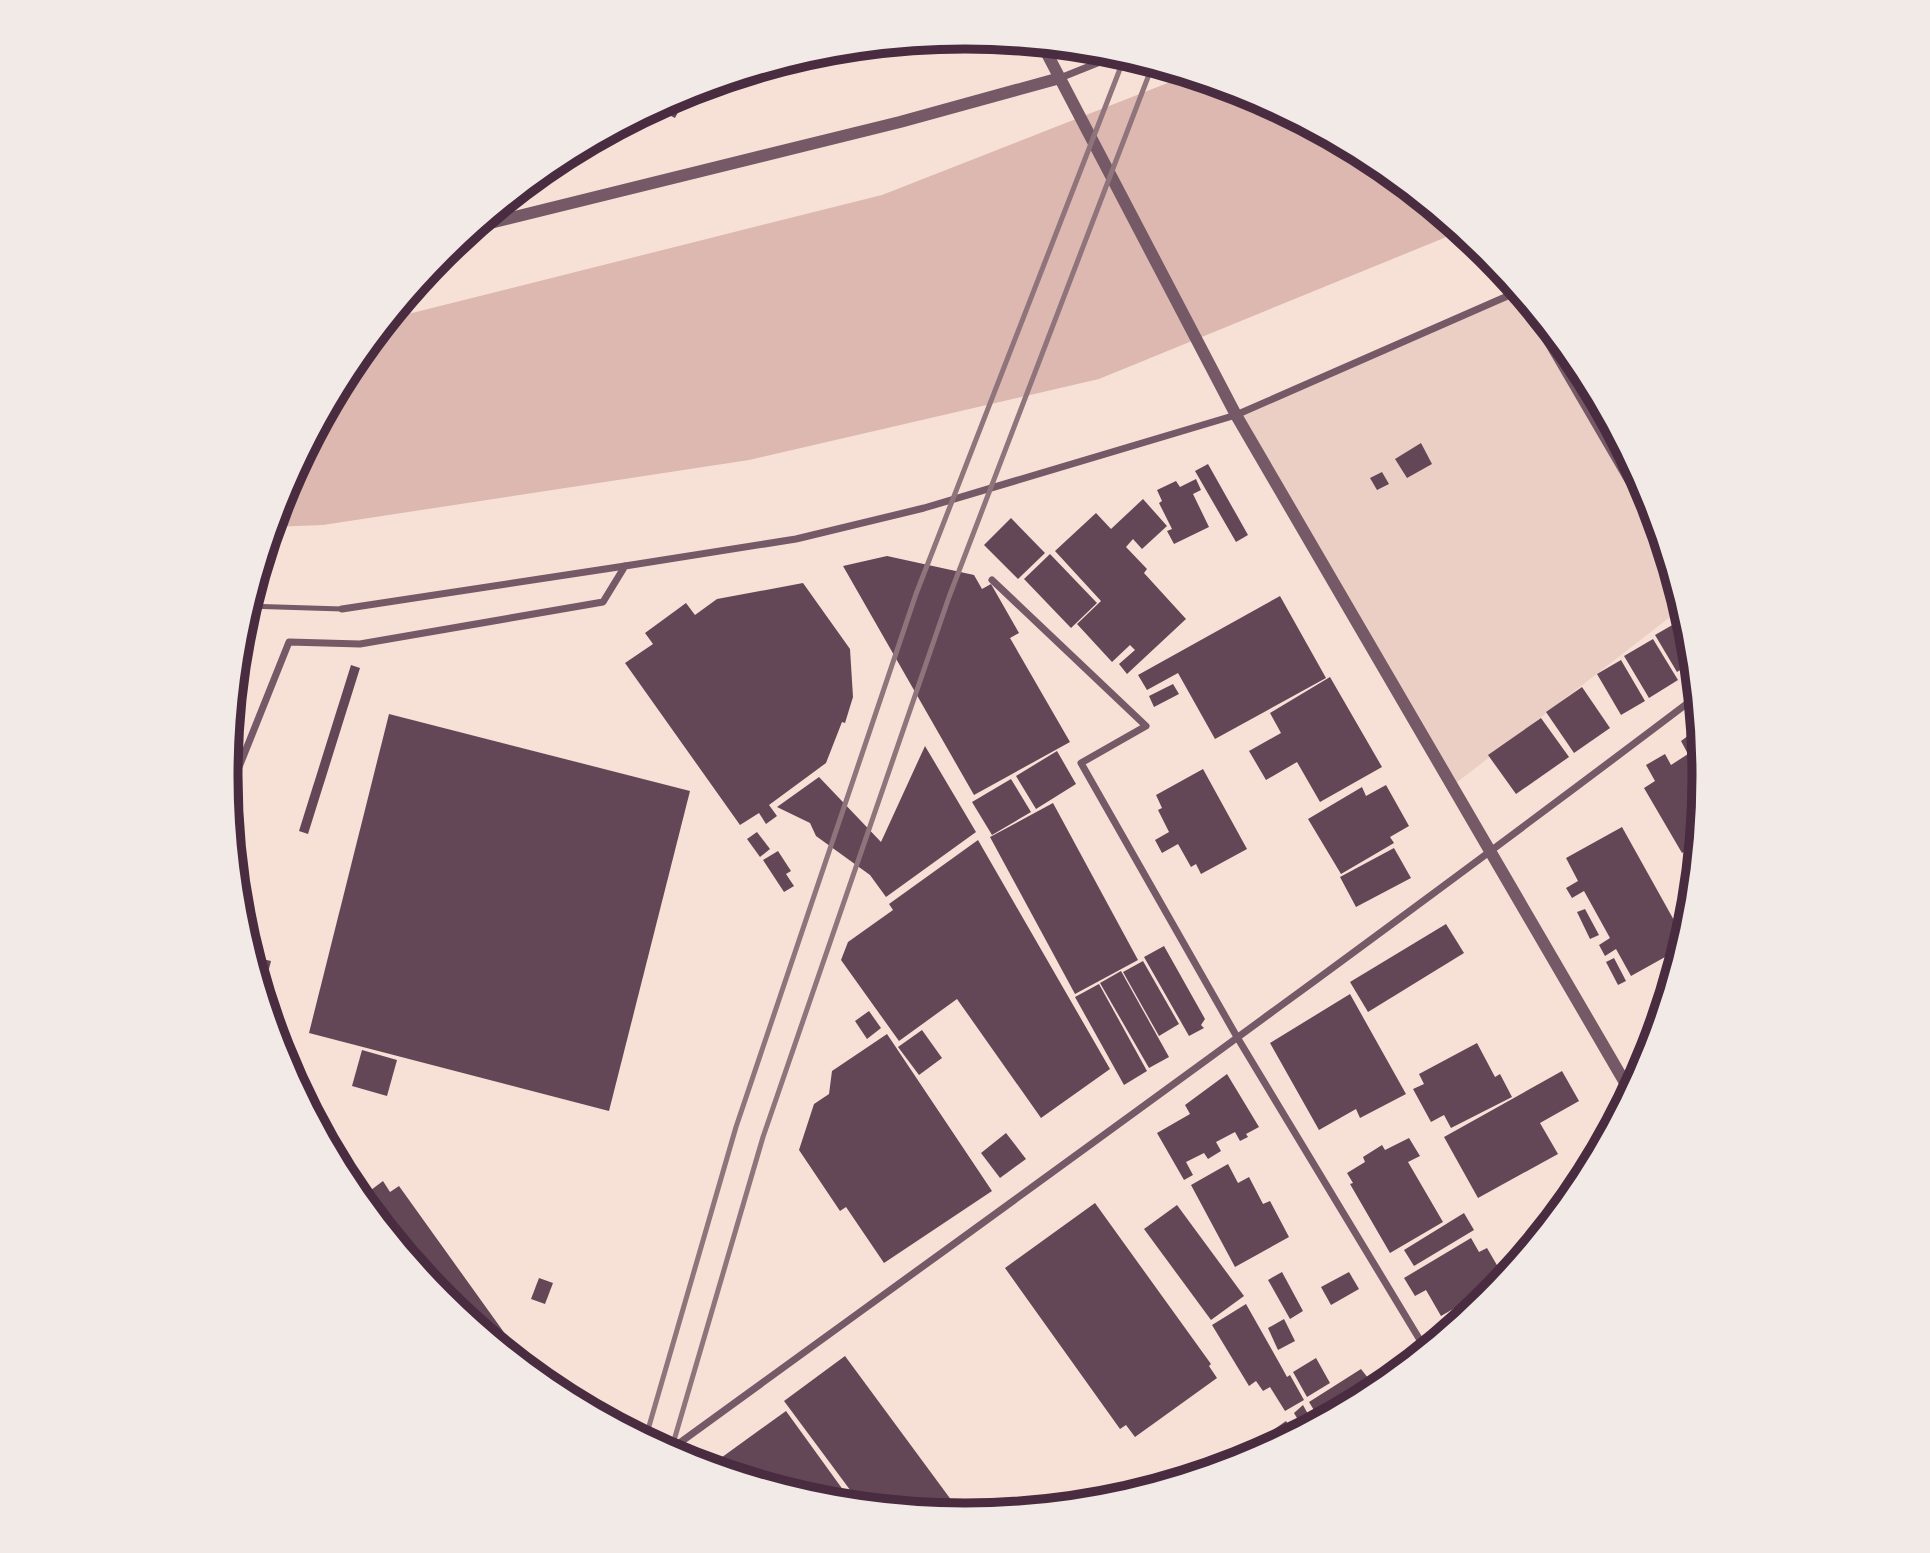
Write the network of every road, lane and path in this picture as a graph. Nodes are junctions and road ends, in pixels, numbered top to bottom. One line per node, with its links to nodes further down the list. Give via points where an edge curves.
1 (1047, 54): 3 (street)
2 (1100, 62): 3 (street)
3 (1060, 78): 4 (street); 7 (street)
4 (495, 222)
5 (1510, 295): 7 (street)
6 (1544, 336): 8 (street)
7 (1236, 415): 9 (street, via 924,508 796,539); 15 (street)
8 (1635, 493)
9 (625, 566): 12 (street); 14 (street, via 603,602 360,644 289,642)
10 (992, 580): 16 (street, via 1146,726 1081,763)
11 (258, 606): 12 (lane)
12 (342, 609)
13 (1688, 703): 15 (street)
14 (237, 772)
15 (1488, 852): 16 (street); 17 (street)
16 (1237, 1037): 18 (street); 19 (street)
17 (1624, 1082)
18 (1422, 1343)
19 (677, 1445)

